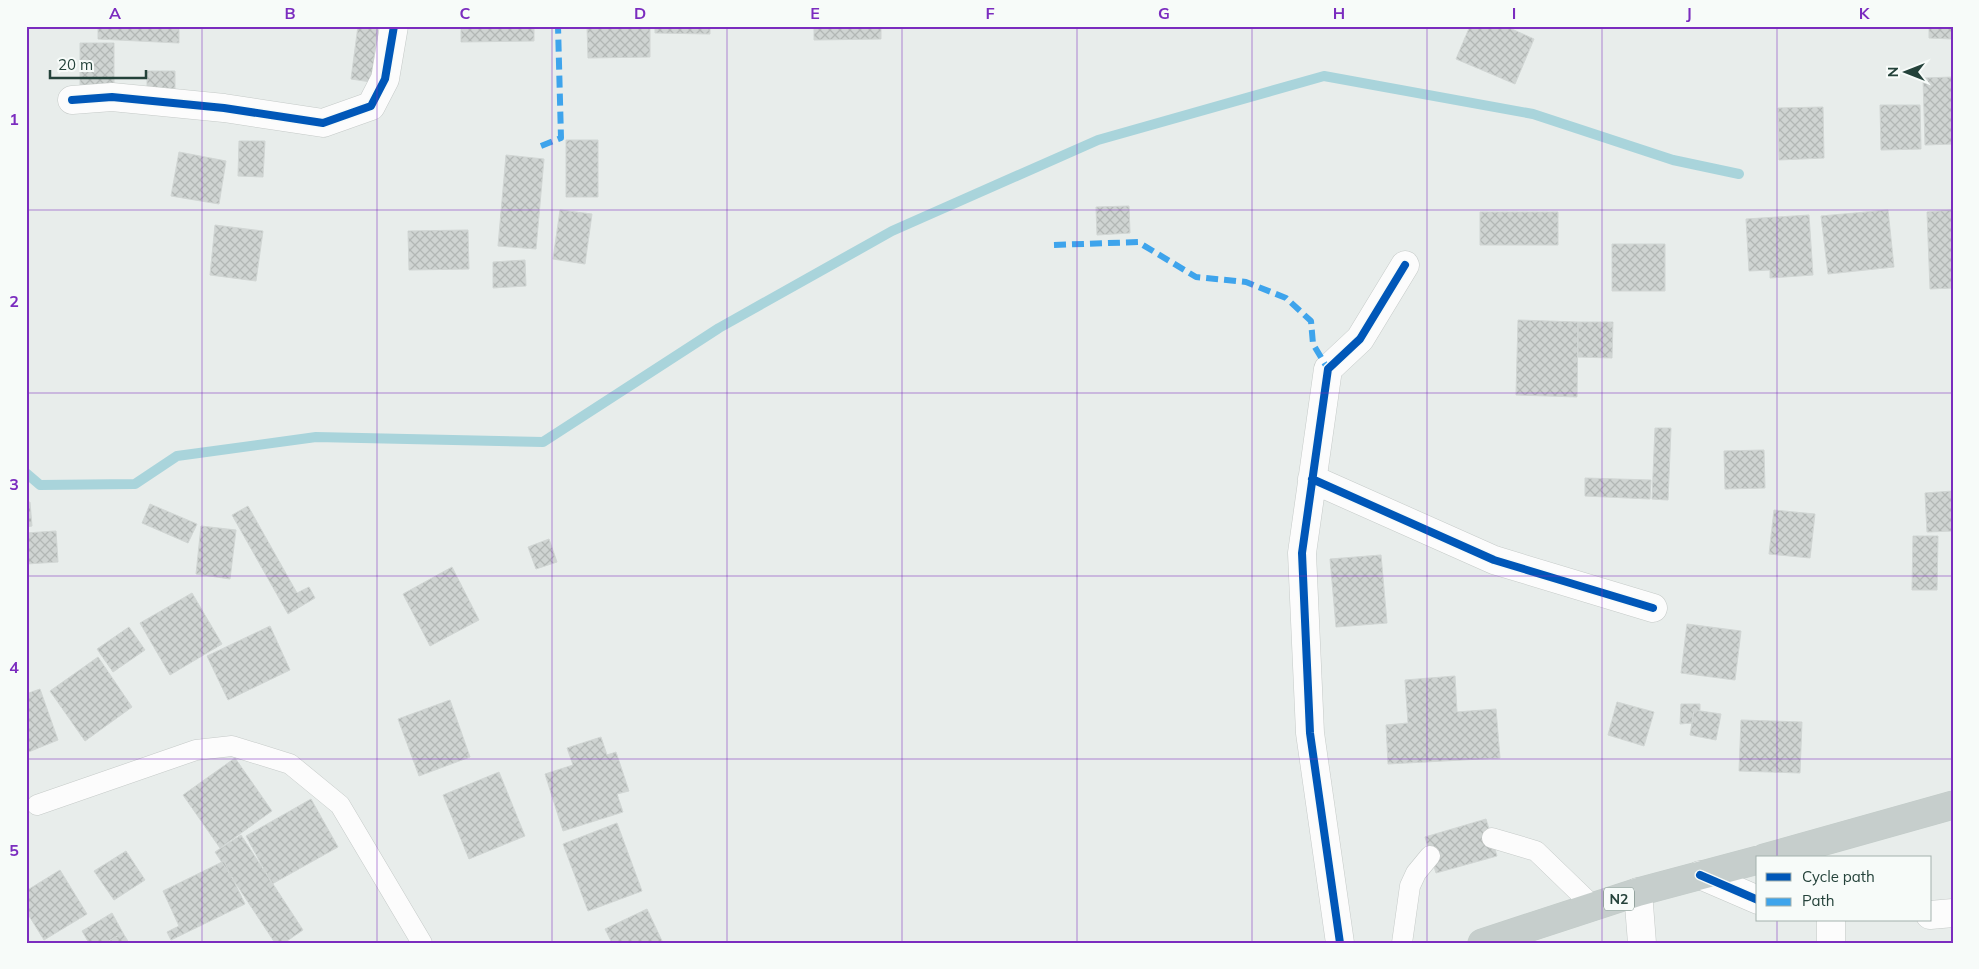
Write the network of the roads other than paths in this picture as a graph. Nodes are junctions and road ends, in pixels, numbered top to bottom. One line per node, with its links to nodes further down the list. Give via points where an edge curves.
1 (394, 26): 2 (street, via 385,80 371,106 323,123 224,108 112,97)
2 (72, 100)
3 (1405, 265): 4 (street, via 1360,339 1328,369)
4 (1312, 479): 5 (street, via 1494,560); 21 (street, via 1302,553 1310,733)
5 (1653, 608)
6 (37, 805): 20 (lane, via 196,750 232,746 290,764 340,805)
7 (1953, 806): 9 (highway)
8 (1492, 838): 16 (lane, via 1536,850)
9 (1826, 849): 11 (highway)
10 (1430, 856): 22 (lane, via 1410,886)
11 (1778, 856)
12 (1756, 861): 13 (highway, N2)
13 (1700, 876): 14 (highway, N2); 15 (street)
14 (1638, 892): 16 (highway, N2); 24 (street)
15 (1756, 899)
16 (1594, 907): 23 (highway, N2)
17 (1953, 914): 18 (street)
18 (1932, 915)
19 (1831, 922): 25 (street)
20 (422, 943)
21 (1340, 943)
22 (1402, 943)
23 (1482, 943)
24 (1642, 943)
25 (1831, 943)

